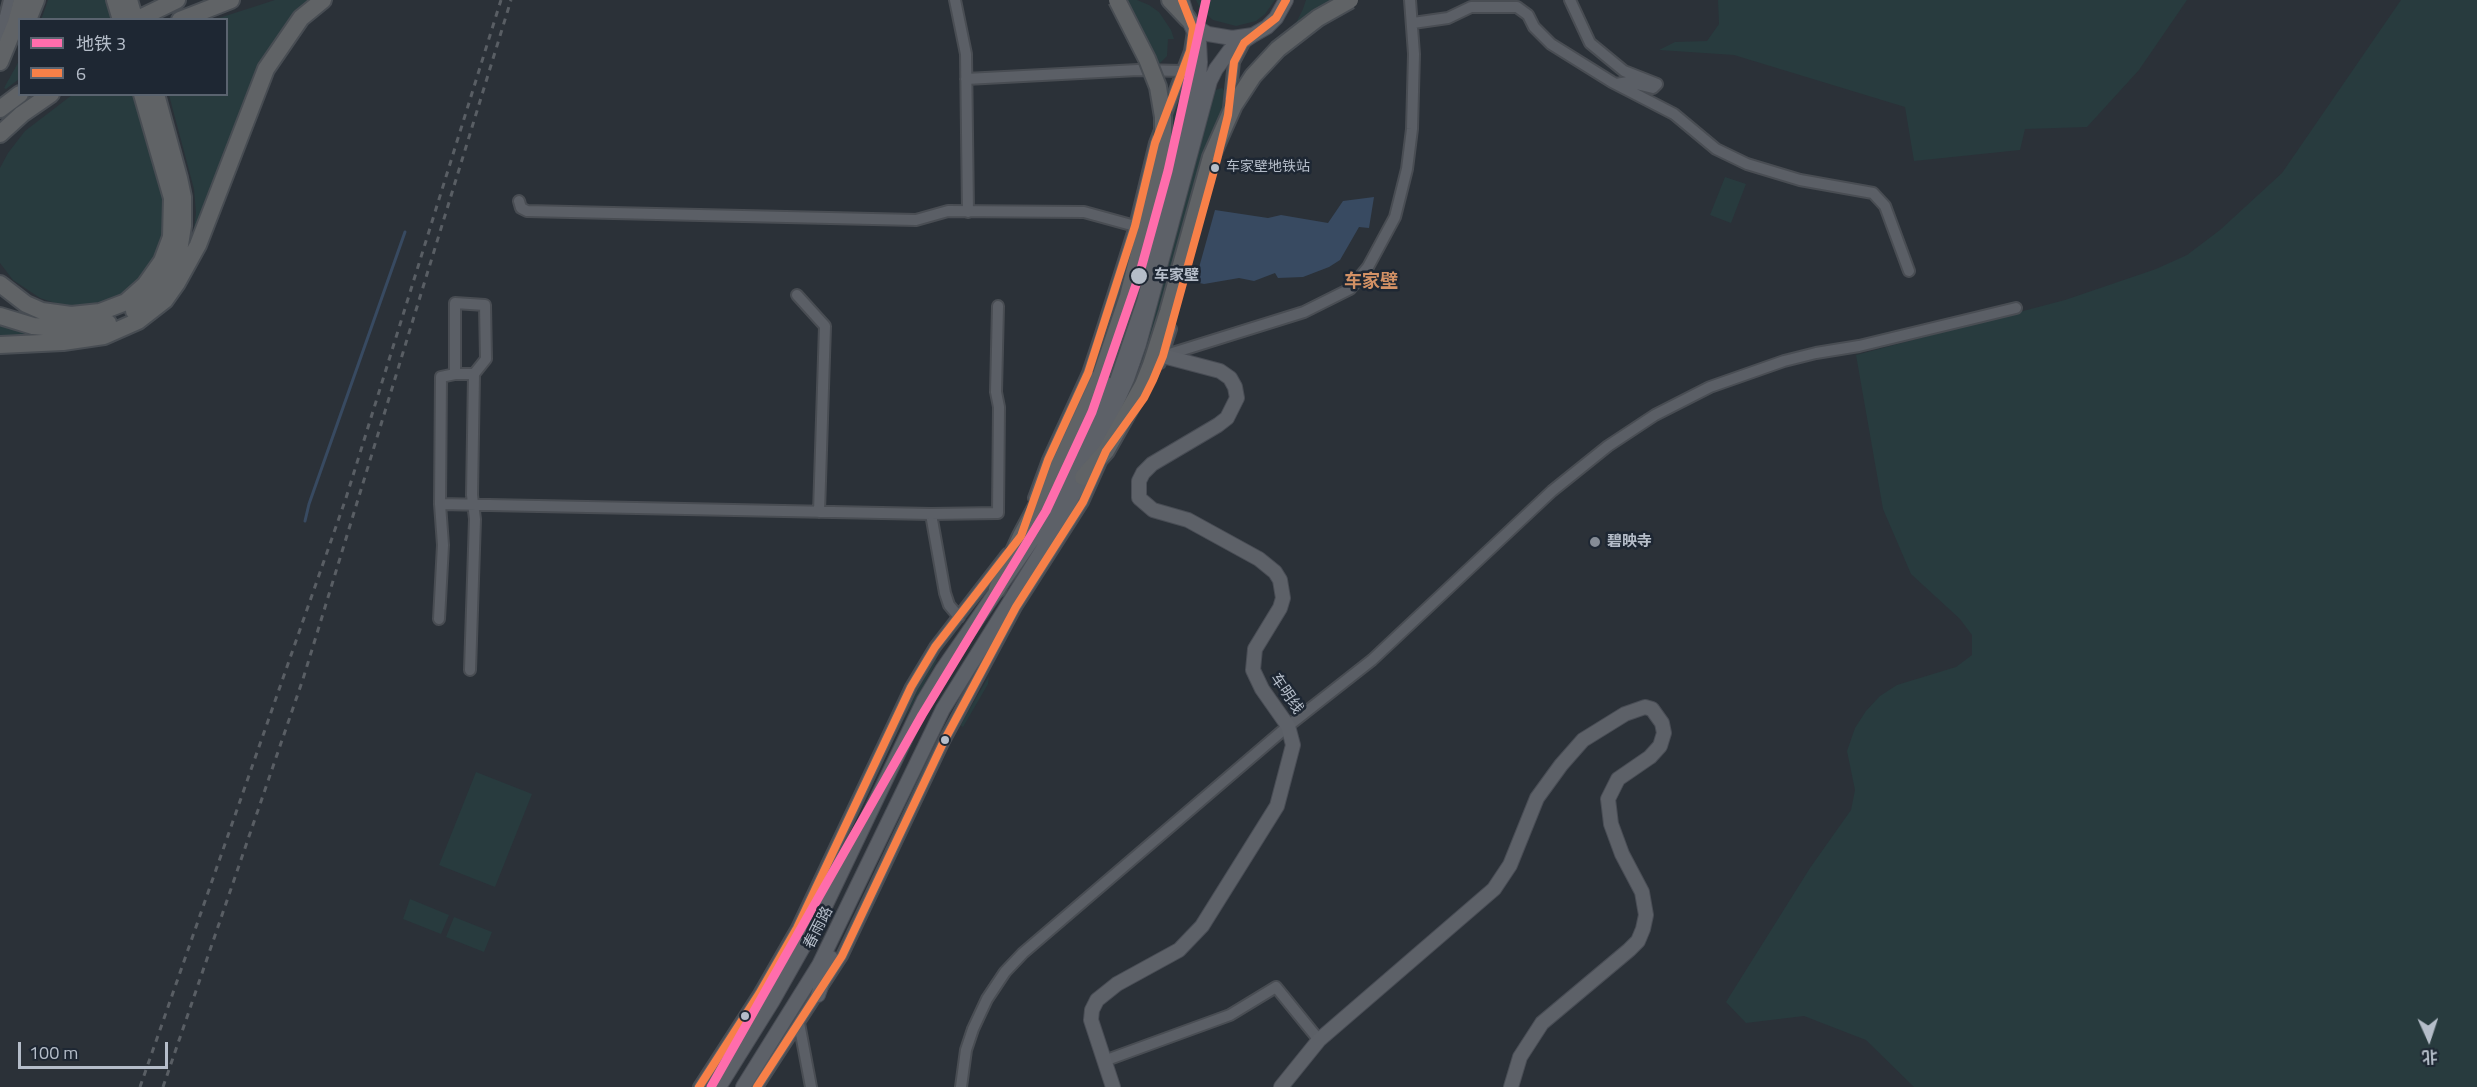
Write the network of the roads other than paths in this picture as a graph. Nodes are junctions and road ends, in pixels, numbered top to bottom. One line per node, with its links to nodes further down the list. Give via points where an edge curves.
1 (9, 0): 25 (street)
2 (22, 0): 27 (highway)
3 (36, 0): 17 (highway)
4 (115, 0): 18 (highway)
5 (129, 0): 19 (highway)
6 (177, 0): 20 (highway)
7 (231, 0): 21 (highway)
8 (323, 0): 50 (highway, via 291,30 266,69 194,254 165,300 121,330 104,336)
9 (955, 0): 30 (street, via 966,54)
10 (1117, 0): 60 (highway, bridge, via 1158,87 1163,117 1159,173 1128,296 1101,375)
11 (1170, 0): 22 (highway)
12 (1182, 0): 22 (main road, 春雨路)
13 (1286, 0): 24 (main road, 春雨路, via 1276,18)
14 (1350, 0): 51 (highway, bridge, via 1318,18 1278,49 1234,105 1211,157)
15 (1410, 0): 23 (street)
16 (1570, 0): 31 (street, via 1590,43 1624,70 1657,84 1653,88 1628,82)
17 (29, 18)
18 (120, 18)
19 (134, 18)
20 (139, 18)
21 (185, 18)
22 (1190, 23): 24 (main road, via 1220,37); 29 (street, via 1193,40); 61 (main road, 春雨路, via 1200,53 1198,80 1131,336 1077,465 1043,524)
23 (1413, 23): 31 (street, via 1448,18 1471,7 1517,7 1551,44); 51 (street, via 1412,129 1407,169 1395,217 1368,267 1350,289 1304,312)
24 (1253, 35): 51 (street, via 1244,42 1234,62 1222,140); 55 (main road, 春雨路, via 1230,50 1210,81 1139,344)
25 (0, 36)
26 (18, 40): 28 (highway)
27 (0, 62)
28 (0, 70)
29 (1183, 71): 30 (street); 43 (street, via 1155,143)
30 (966, 79): 42 (street)
31 (1616, 84): 44 (street, via 1674,114 1716,149 1747,164 1800,180 1873,194 1885,206)
32 (18, 96): 36 (highway)
33 (48, 96): 37 (highway)
34 (143, 96): 40 (highway)
35 (156, 96): 40 (highway)
36 (0, 109)
37 (22, 114): 38 (highway); 39 (highway)
38 (0, 134)
39 (0, 142)
40 (168, 160): 45 (highway, via 171,237 162,261 145,285 126,302 86,315 55,314 26,304); 49 (highway, via 184,208 180,245 167,277 146,302 105,324 75,329 33,326)
41 (519, 201): 42 (street, via 527,211 550,212 916,220 948,211)
42 (968, 212): 43 (street, via 1084,213)
43 (1135, 226): 60 (street, via 1088,373 1047,460)
44 (1909, 271)
45 (0, 284)
46 (796, 296): 58 (street, via 825,326)
47 (998, 306): 59 (street, via 998,513)
48 (2016, 308): 67 (street, via 1784,361 1710,387 1655,415 1571,474 1372,660)
49 (0, 316)
50 (0, 345)
51 (1157, 361): 54 (highway); 67 (main road, 车明线, via 1220,371 1235,387 1237,399 1227,418 1152,464 1139,481 1139,498 1153,510 1198,525 1275,572 1283,598 1255,649 1253,670)
52 (455, 374): 53 (street); 53 (street, via 455,303 485,305 486,359); 56 (street, via 441,377)
53 (474, 374): 57 (street)
54 (1106, 451): 55 (highway); 62 (street, via 1083,502)
55 (1083, 477): 65 (main road, 春雨路, via 1051,536)
56 (440, 504): 57 (street); 64 (street, via 443,545)
57 (473, 505): 58 (street); 66 (street)
58 (819, 512): 59 (street)
59 (931, 514): 63 (street, via 945,593)
60 (1021, 536): 61 (highway); 63 (street)
61 (997, 589): 75 (main road, 春雨路, via 924,700 819,919)
62 (1016, 607): 65 (main road); 69 (street, via 943,743 858,926)
63 (959, 617): 74 (street, via 935,647 896,716 779,960)
64 (439, 619)
65 (975, 656): 68 (main road, 春雨路, via 923,748)
66 (470, 670)
67 (1288, 726): 72 (main road, 车明线, via 1292,756 1276,806 1202,926 1179,950 1117,984 1097,1000 1091,1020); 73 (street, via 1046,931 1005,972 973,1029)
68 (844, 918): 69 (main road); 76 (main road, 春雨路, via 805,990)
69 (818, 996): 70 (street)
70 (799, 1023): 77 (street); 78 (street)
71 (1319, 1040): 72 (street, via 1276,987 1230,1015); 81 (main road); 82 (main road, via 1494,889 1510,865 1537,798 1583,740 1625,714 1645,707 1652,709 1664,732 1660,746 1623,774 1608,799 1611,824 1644,898 1643,929 1629,951 1542,1023 1520,1056)
72 (1104, 1061): 80 (main road, 车明线)
73 (961, 1082): 79 (street)
74 (699, 1087)
75 (719, 1087)
76 (743, 1087)
77 (757, 1087)
78 (811, 1087)
79 (954, 1087)
80 (1113, 1087)
81 (1281, 1087)
82 (1511, 1087)

